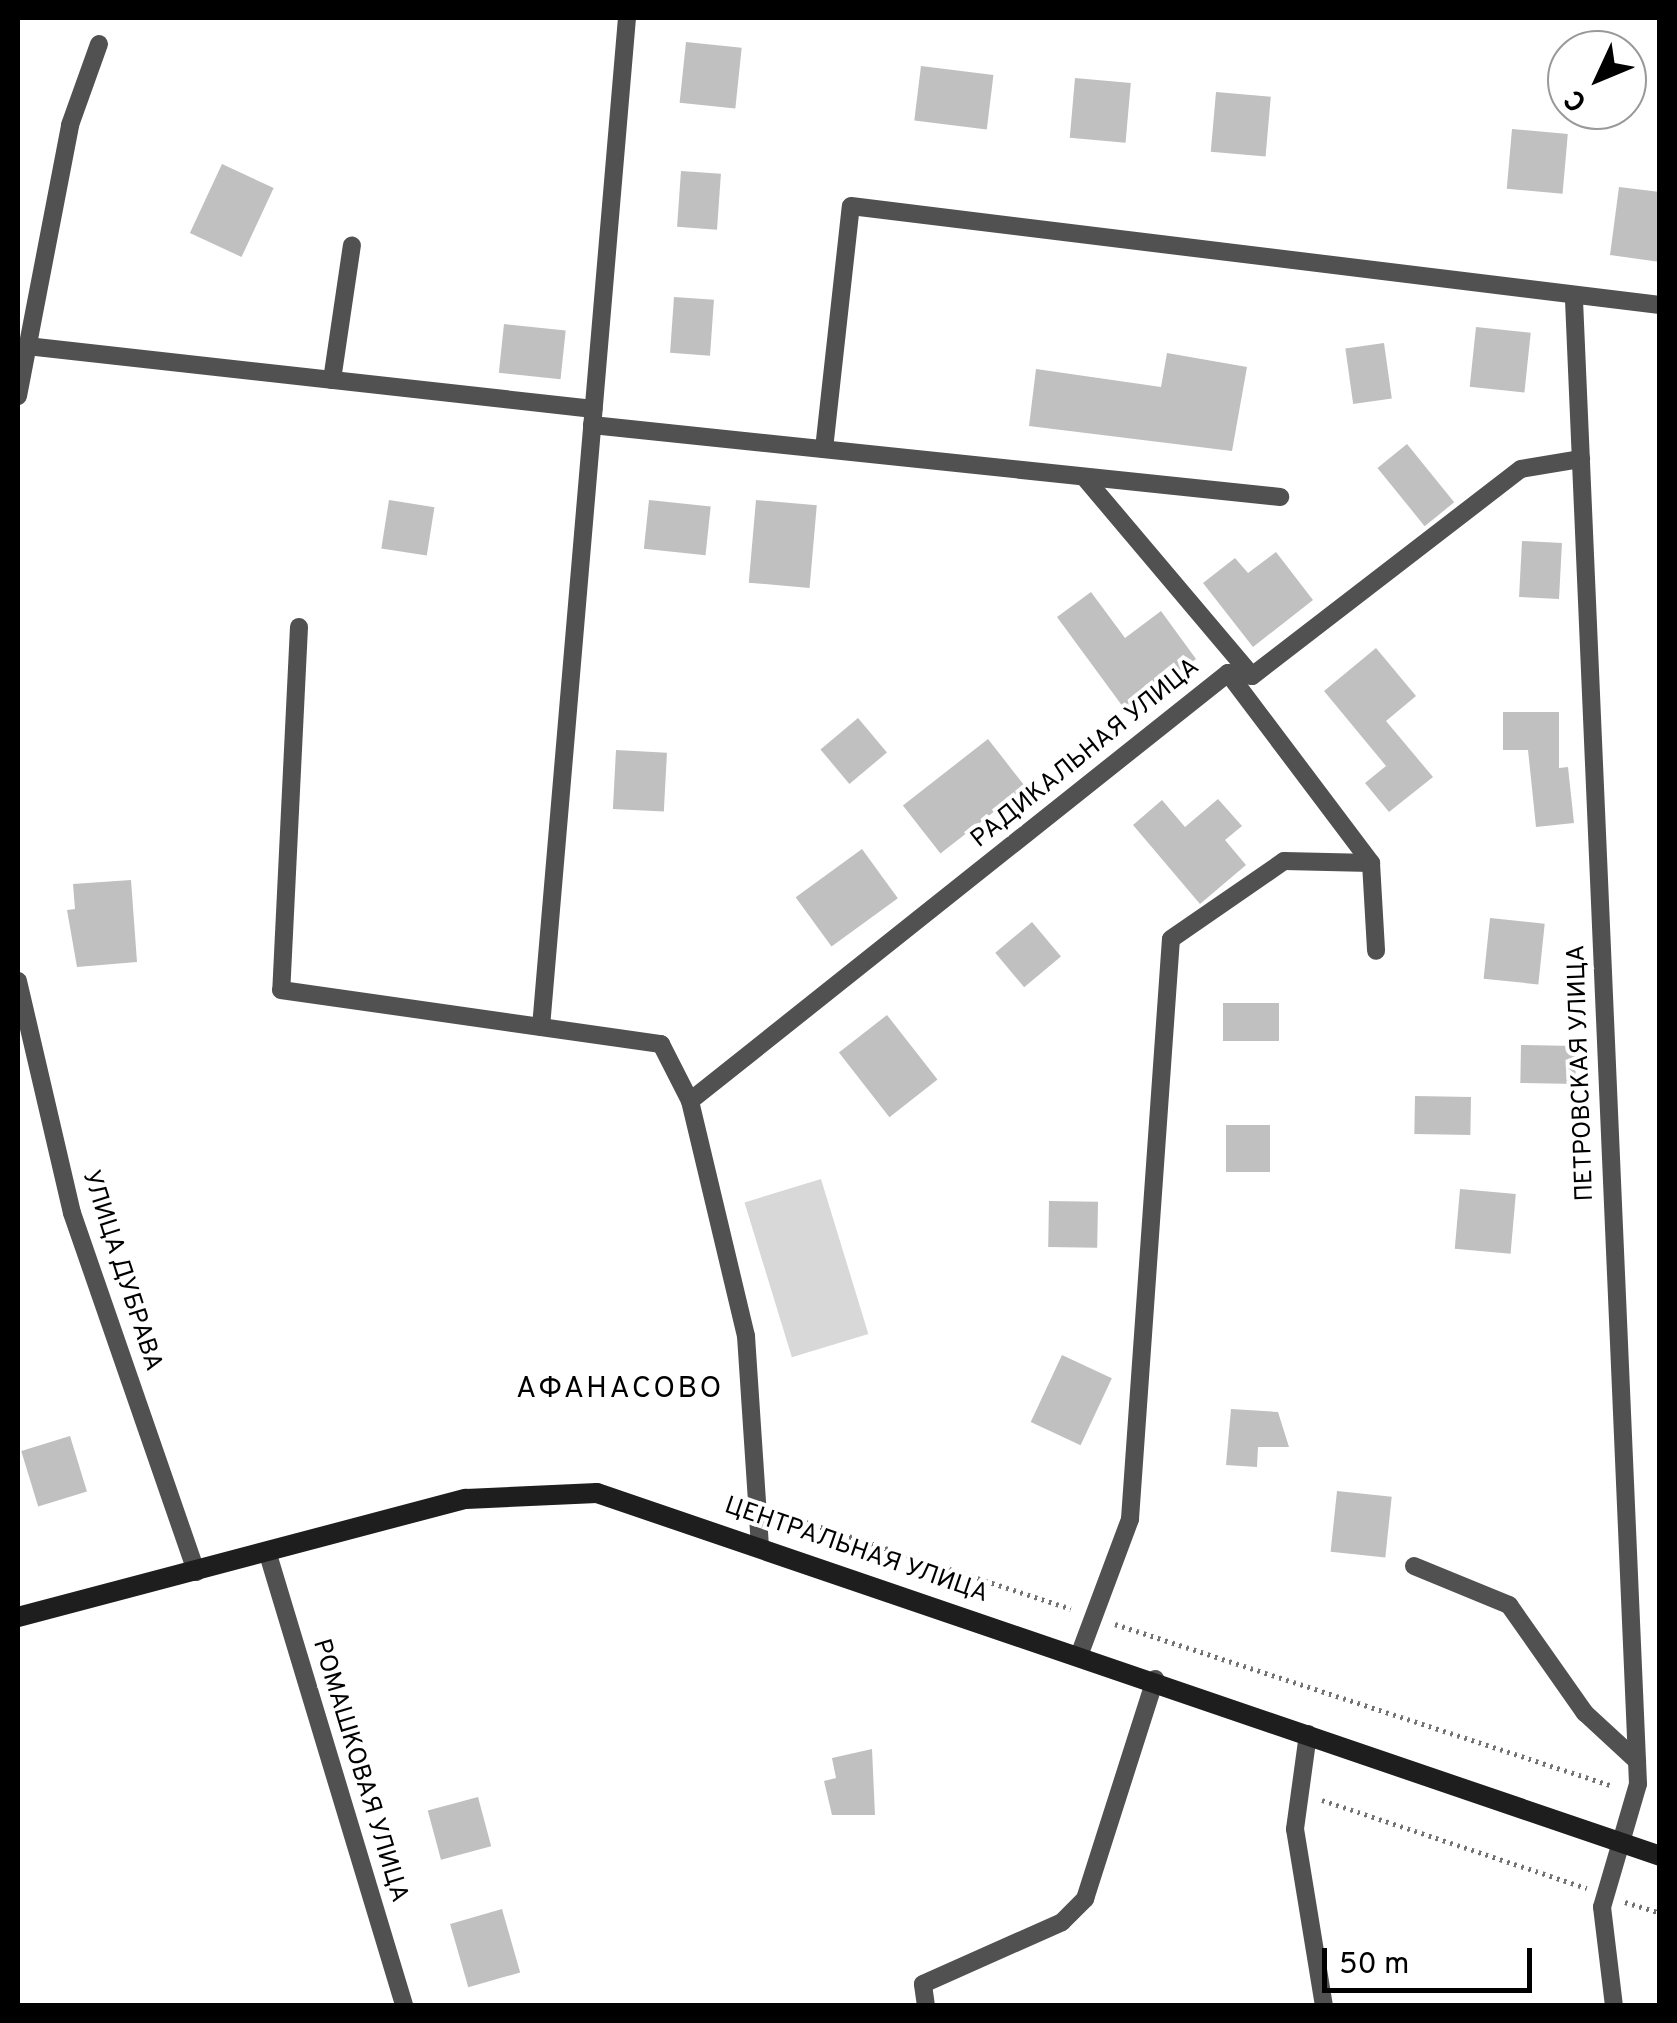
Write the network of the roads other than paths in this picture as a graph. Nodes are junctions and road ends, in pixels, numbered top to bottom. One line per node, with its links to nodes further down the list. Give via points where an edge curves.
1 (627, 18): 9 (lane)
2 (100, 44): 6 (lane, via 70,125)
3 (352, 245): 7 (lane)
4 (1574, 300): 5 (lane); 10 (lane, via 851,206); 11 (lane, ПЕТРОВСКАЯ УЛИЦА)
5 (1660, 305)
6 (27, 346): 7 (lane); 8 (lane)
7 (332, 380): 9 (lane)
8 (18, 396)
9 (593, 417): 10 (lane); 20 (lane)
10 (824, 450): 12 (lane)
11 (1581, 459): 16 (lane, via 1521,469); 30 (lane, ПЕТРОВСКАЯ УЛИЦА)
12 (1084, 476): 13 (lane); 16 (lane)
13 (1280, 497)
14 (300, 627): 20 (lane, via 281,990)
15 (1228, 673): 16 (lane, РАДИКАЛЬНАЯ УЛИЦА); 17 (lane); 21 (lane, РАДИКАЛЬНАЯ УЛИЦА)
16 (1252, 676)
17 (1371, 863): 18 (lane); 27 (lane, via 1284,861 1171,939 1130,1519)
18 (1376, 951)
19 (18, 980): 25 (lane, УЛИЦА ДУБРАВА, via 72,1213)
20 (541, 1027): 21 (lane, via 662,1044)
21 (690, 1101): 22 (lane, via 746,1336)
22 (760, 1545): 23 (street, ЦЕНТРАЛЬНАЯ УЛИЦА, via 556,1488 466,1499); 27 (street, ЦЕНТРАЛЬНАЯ УЛИЦА)
23 (267, 1552): 25 (street, ЦЕНТРАЛЬНАЯ УЛИЦА); 33 (lane, РОМАШКОВАЯ УЛИЦА)
24 (1414, 1566): 30 (lane, via 1509,1605 1585,1713)
25 (196, 1572): 26 (street, ЦЕНТРАЛЬНАЯ УЛИЦА)
26 (18, 1616)
27 (1080, 1653): 28 (street, ЦЕНТРАЛЬНАЯ УЛИЦА)
28 (1155, 1680): 29 (street, ЦЕНТРАЛЬНАЯ УЛИЦА); 34 (lane, via 1085,1899 1062,1922 923,1984)
29 (1308, 1734): 31 (street, ЦЕНТРАЛЬНАЯ УЛИЦА); 35 (lane, via 1295,1829)
30 (1637, 1761): 31 (lane, ПЕТРОВСКАЯ УЛИЦА, via 1635,1794)
31 (1619, 1842): 32 (street, ЦЕНТРАЛЬНАЯ УЛИЦА); 36 (lane, ПЕТРОВСКАЯ УЛИЦА, via 1605,1895)
32 (1660, 1856)
33 (404, 2006)
34 (926, 2006)
35 (1324, 2006)
36 (1614, 2006)

